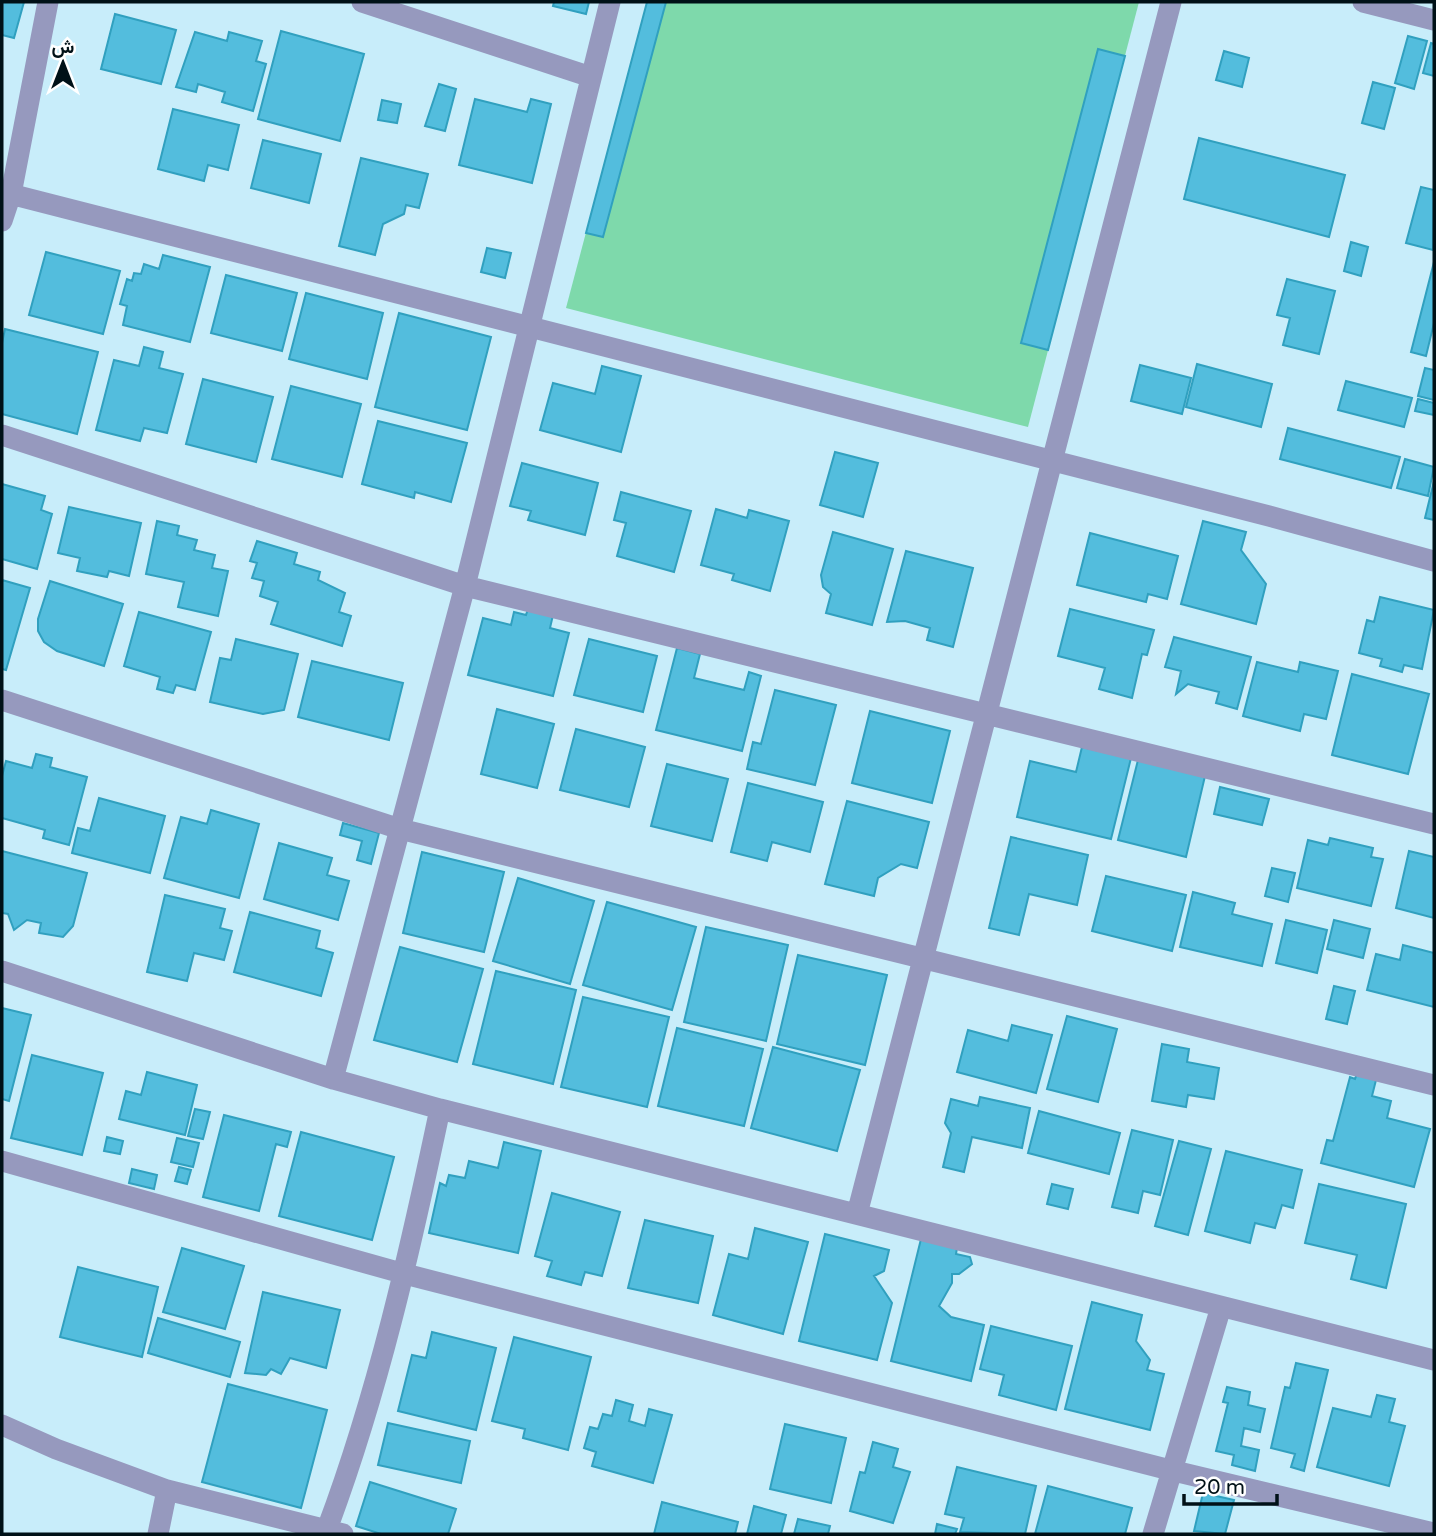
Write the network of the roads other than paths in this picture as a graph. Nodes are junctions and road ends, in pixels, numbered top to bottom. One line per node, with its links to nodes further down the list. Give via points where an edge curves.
1 (48, 2): 8 (street)
2 (362, 2): 7 (street)
3 (610, 2): 7 (street)
4 (1171, 2): 12 (street)
5 (1363, 2): 6 (street)
6 (1434, 20)
7 (590, 77): 10 (street)
8 (7, 193): 9 (street); 10 (street)
9 (2, 221)
10 (528, 326): 12 (street); 14 (street)
11 (2, 435): 14 (street)
12 (1052, 462): 13 (street); 16 (street)
13 (1434, 561)
14 (465, 586): 16 (street); 18 (street)
15 (2, 701): 18 (street)
16 (986, 716): 17 (street); 19 (street)
17 (1434, 824)
18 (400, 830): 19 (street); 21 (street)
19 (921, 960): 22 (street); 25 (street)
20 (2, 971): 21 (street)
21 (333, 1079): 23 (street)
22 (1434, 1085)
23 (440, 1109): 25 (street); 26 (street)
24 (2, 1161): 26 (street)
25 (857, 1214): 27 (street)
26 (405, 1274): 30 (street); 32 (street)
27 (1221, 1307): 28 (street); 30 (street)
28 (1434, 1360)
29 (2, 1425): 31 (street)
30 (1170, 1470): 33 (street); 35 (street)
31 (167, 1490): 32 (street); 34 (street)
32 (335, 1532)
33 (1434, 1533)
34 (158, 1534)
35 (1153, 1534)

